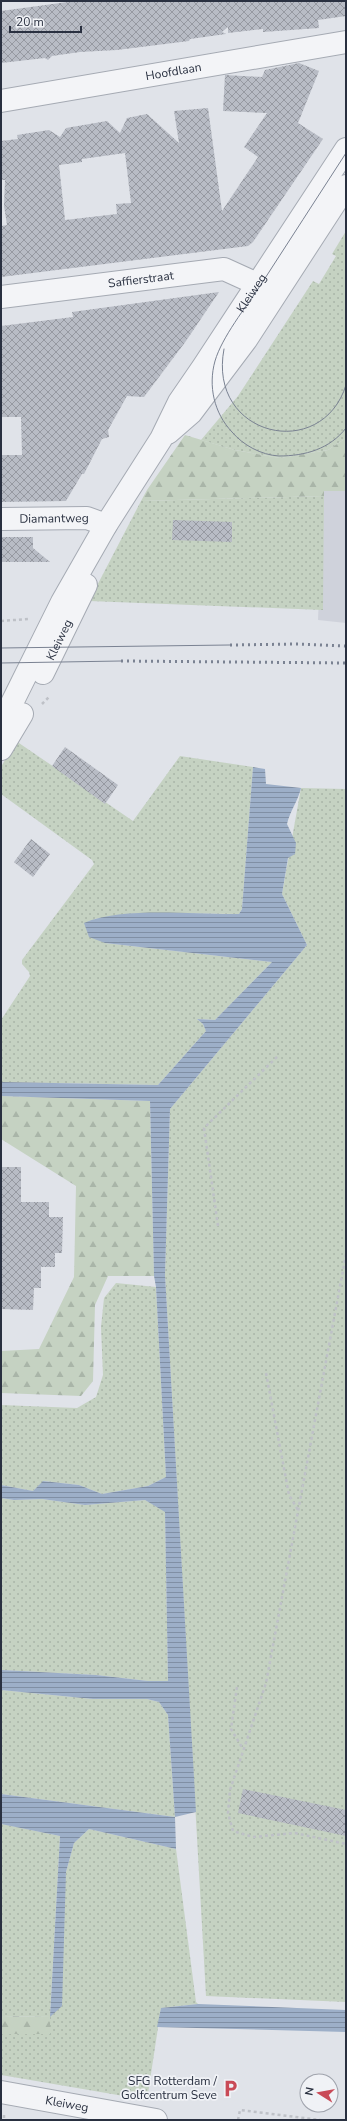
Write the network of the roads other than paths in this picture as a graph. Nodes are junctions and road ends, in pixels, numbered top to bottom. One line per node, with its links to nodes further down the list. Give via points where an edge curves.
1 (346, 42): 2 (street, Hoofdlaan)
2 (1, 101)
3 (346, 149): 5 (street, Kleiweg)
4 (346, 186): 5 (street, Kleiweg)
5 (266, 289): 6 (street, Saffierstraat, via 224,269); 8 (street, Kleiweg, via 203,367 179,402 161,439)
6 (1, 297)
7 (1, 519): 8 (street, Diamantweg, via 87,518)
8 (106, 525): 9 (street, Kleiweg, via 62,602); 10 (street, Kleiweg, via 91,574 73,616)
9 (1, 725)
10 (1, 749)
11 (1, 2092): 12 (street, Kleiweg)
12 (156, 2120)

